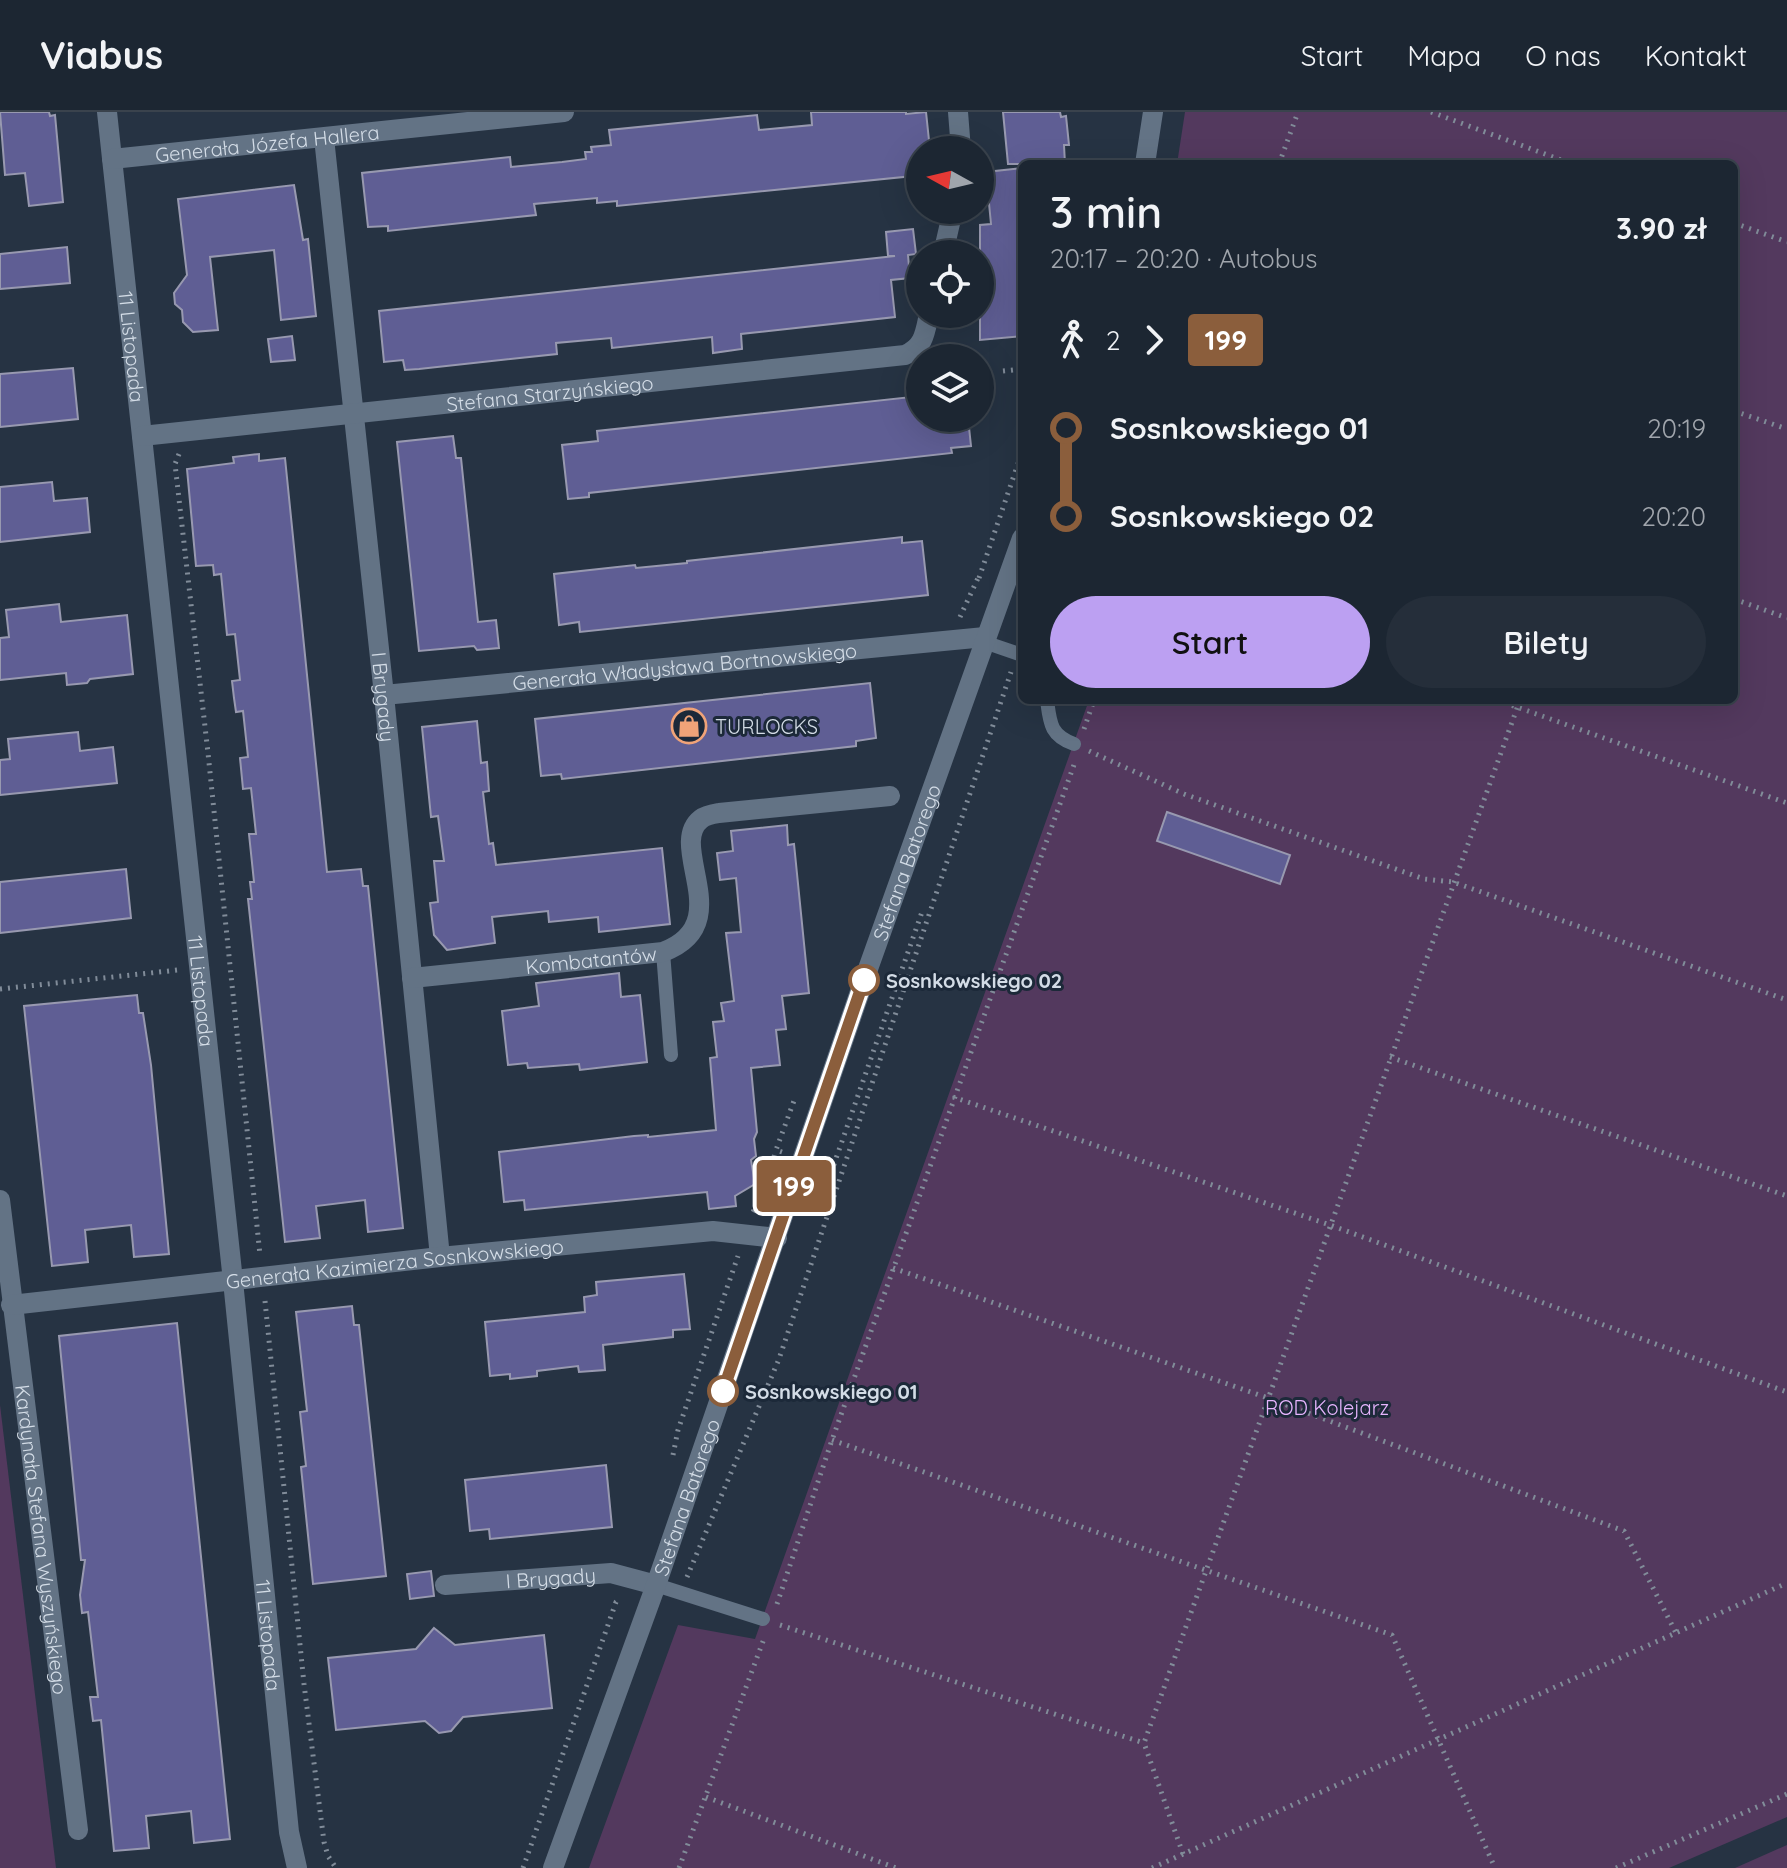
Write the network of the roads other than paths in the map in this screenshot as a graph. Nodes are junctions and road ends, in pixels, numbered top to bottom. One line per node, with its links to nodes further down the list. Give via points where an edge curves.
1 (107, 112): 7 (street, 11 Listopada)
2 (564, 112): 6 (street, Generała Józefa Hallera)
3 (958, 112): 5 (street)
4 (1153, 112): 8 (street)
5 (960, 136)
6 (324, 138): 7 (street, Generała Józefa Hallera); 10 (street, I Brygady)
7 (112, 159): 11 (street, 11 Listopada)
8 (1146, 160)
9 (906, 355): 10 (street, Stefana Starzyńskiego)
10 (353, 414): 11 (street, Stefana Starzyńskiego); 15 (street, I Brygady)
11 (142, 436): 25 (street, 11 Listopada)
12 (1018, 549): 13 (street, Stefana Batorego)
13 (984, 639): 14 (lane); 15 (street, Generała Władysława Bortnowskiego); 23 (street, Stefana Batorego)
14 (1018, 653)
15 (384, 695): 20 (street, I Brygady)
16 (1048, 704): 17 (lane, via 1050,723 1060,739)
17 (1077, 746)
18 (890, 796): 19 (street, Kombatantów, via 702,817 693,827 692,843 698,917 692,935)
19 (663, 952): 20 (street, Kombatantów); 21 (lane)
20 (412, 978): 24 (street, I Brygady)
21 (671, 1055)
22 (0, 1200): 26 (street, Kardynała Stefana Wyszyńskiego)
23 (777, 1238): 24 (street, Generała Kazimierza Sosnkowskiego, via 713,1231); 28 (street, Stefana Batorego)
24 (440, 1257): 25 (street, Generała Kazimierza Sosnkowskiego)
25 (233, 1281): 26 (street, Generała Kazimierza Sosnkowskiego); 31 (street, 11 Listopada, via 289,1832)
26 (11, 1305): 30 (street, Kardynała Stefana Wyszyńskiego)
27 (445, 1585): 28 (street, I Brygady, via 611,1573)
28 (656, 1585): 29 (lane); 32 (street, Stefana Batorego)
29 (767, 1620)
30 (78, 1830)
31 (297, 1868)
32 (553, 1868)

